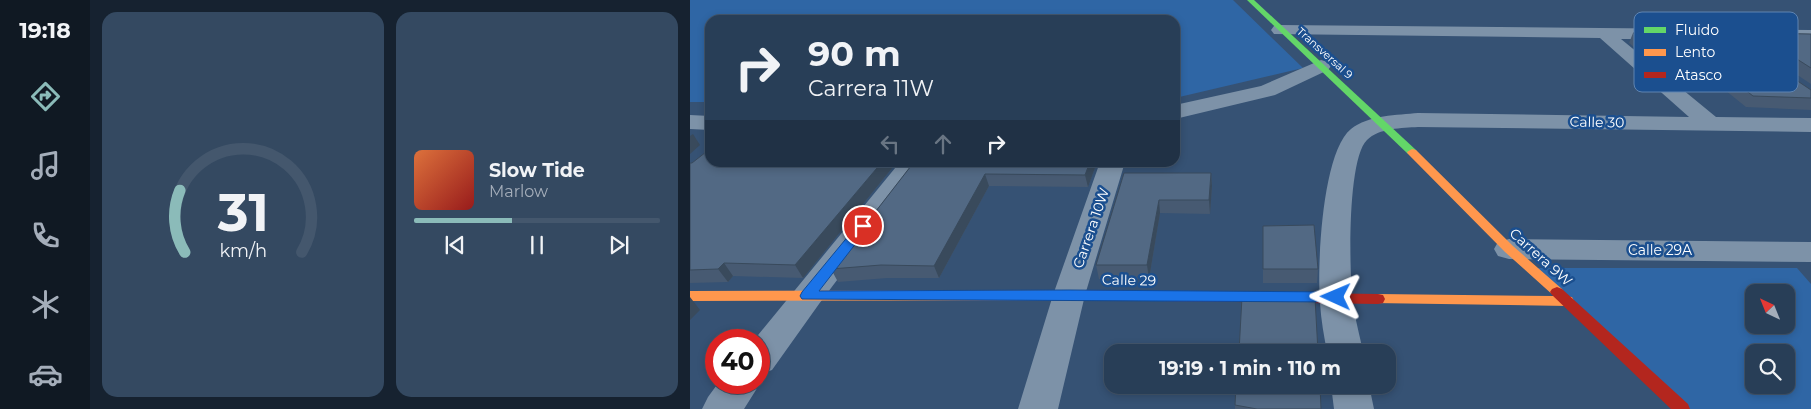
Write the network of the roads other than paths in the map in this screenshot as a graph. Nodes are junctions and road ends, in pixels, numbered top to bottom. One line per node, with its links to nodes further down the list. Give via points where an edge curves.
1 (1250, 0): 2 (main road, Transversal 9)
2 (1280, 30): 3 (street); 8 (main road, Transversal 9)
3 (1604, 33): 4 (street); 7 (street)
4 (1634, 34)
5 (1798, 35): 6 (street)
6 (1811, 35)
7 (1634, 59)
8 (1321, 66): 10 (street, via 1268,91); 13 (main road, Transversal 9)
9 (1673, 92): 14 (street)
10 (1180, 111)
11 (690, 122): 12 (street)
12 (705, 123)
13 (1384, 124): 14 (street, Calle 30, via 1471,120); 18 (main road, Carrera 9W); 23 (street, Calle 30, via 1358,134 1347,149 1339,187)
14 (1712, 125): 15 (street, Calle 30)
15 (1811, 125)
16 (910, 167): 22 (street)
17 (1111, 167): 20 (street, Carrera 10W)
18 (1509, 249): 19 (street, Calle 29A); 24 (main road, Carrera 9W)
19 (1811, 252)
20 (1069, 294): 22 (main road, Calle 29); 23 (main road, Calle 29); 30 (street, Carrera 10W)
21 (690, 296): 22 (main road, Calle 29)
22 (807, 296): 26 (street)
23 (1336, 297): 24 (main road, Calle 29); 25 (street, Calle 30)
24 (1567, 300): 32 (main road, Carrera 9W)
25 (1344, 344)
26 (770, 345)
27 (733, 394): 29 (street)
28 (1352, 394): 31 (street)
29 (722, 409)
30 (1038, 409)
31 (1354, 409)
32 (1682, 409)

